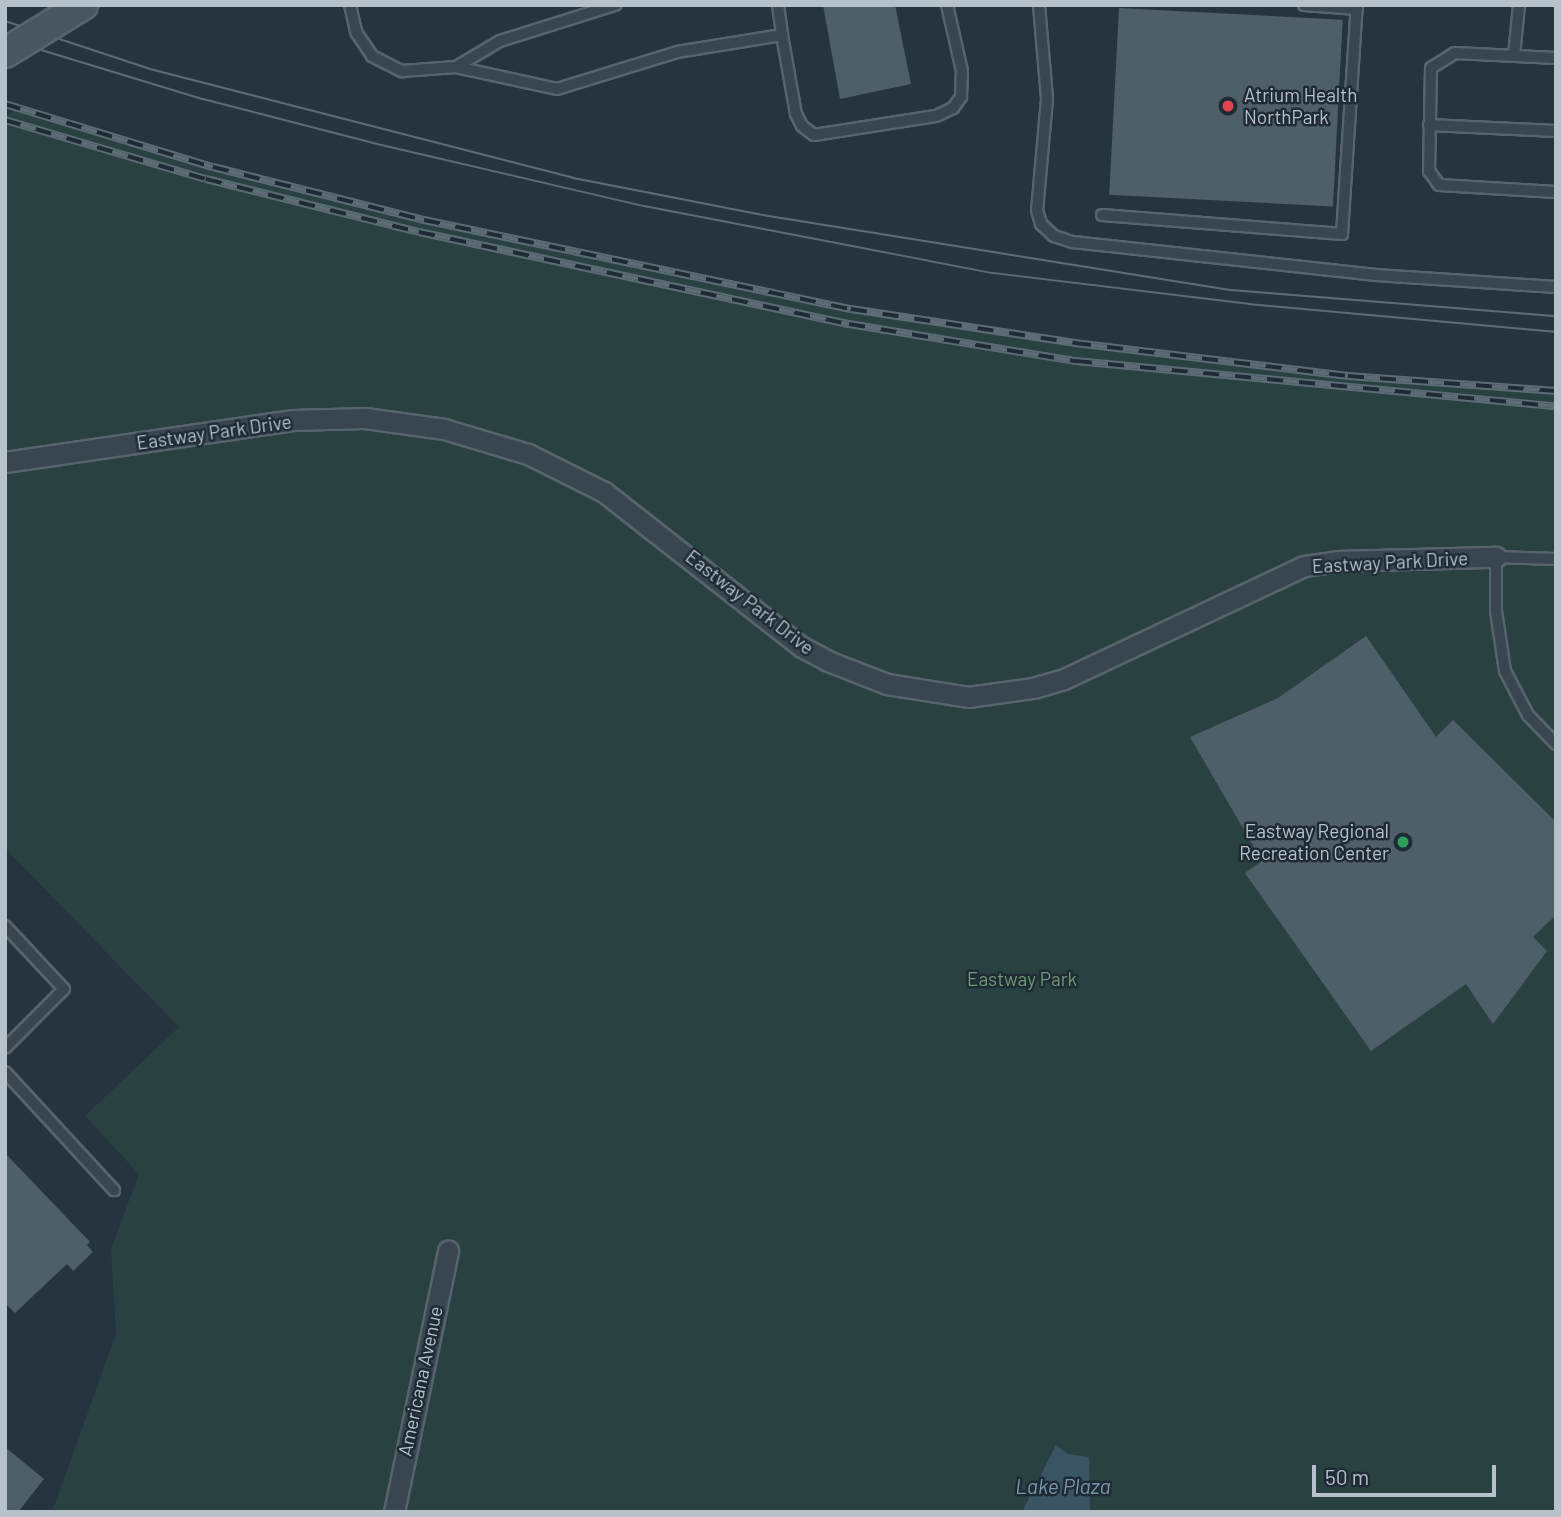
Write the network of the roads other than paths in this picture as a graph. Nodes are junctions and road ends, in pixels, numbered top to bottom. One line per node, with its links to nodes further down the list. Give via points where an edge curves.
1 (83, 5): 11 (main road, bridge)
2 (350, 5): 14 (lane, via 356,32 372,55 402,71)
3 (615, 5): 14 (lane, via 500,41)
4 (778, 5): 10 (lane)
5 (947, 5): 10 (lane, via 962,71 961,97 953,108 924,119 814,135 796,114)
6 (1039, 5): 19 (lane, via 1047,99 1037,210 1041,224 1054,236 1073,242 1376,275)
7 (1304, 5): 9 (lane)
8 (1518, 5): 12 (lane)
9 (1357, 7): 18 (lane, via 1342,234)
10 (782, 35): 14 (lane, via 677,52 557,89)
11 (5, 53)
12 (1514, 55): 13 (lane); 15 (lane, via 1455,53 1431,68)
13 (1556, 58)
14 (456, 67)
15 (1429, 125): 16 (lane); 17 (lane, via 1429,171 1439,185)
16 (1556, 131)
17 (1556, 192)
18 (1102, 215)
19 (1556, 287)
20 (5, 462): 21 (street, Eastway Park Drive, via 293,420 365,418 444,429 527,454 604,492 802,647 828,661 887,684 968,697 1064,679 1304,566)
21 (1496, 557): 22 (lane); 23 (lane, via 1496,611 1505,671 1528,715)
22 (1556, 559)
23 (1556, 744)
24 (5, 926): 25 (lane, via 64,989)
25 (5, 1048)
26 (5, 1072): 27 (lane)
27 (114, 1189)
28 (448, 1251): 29 (street, Americana Avenue)
29 (394, 1512)

